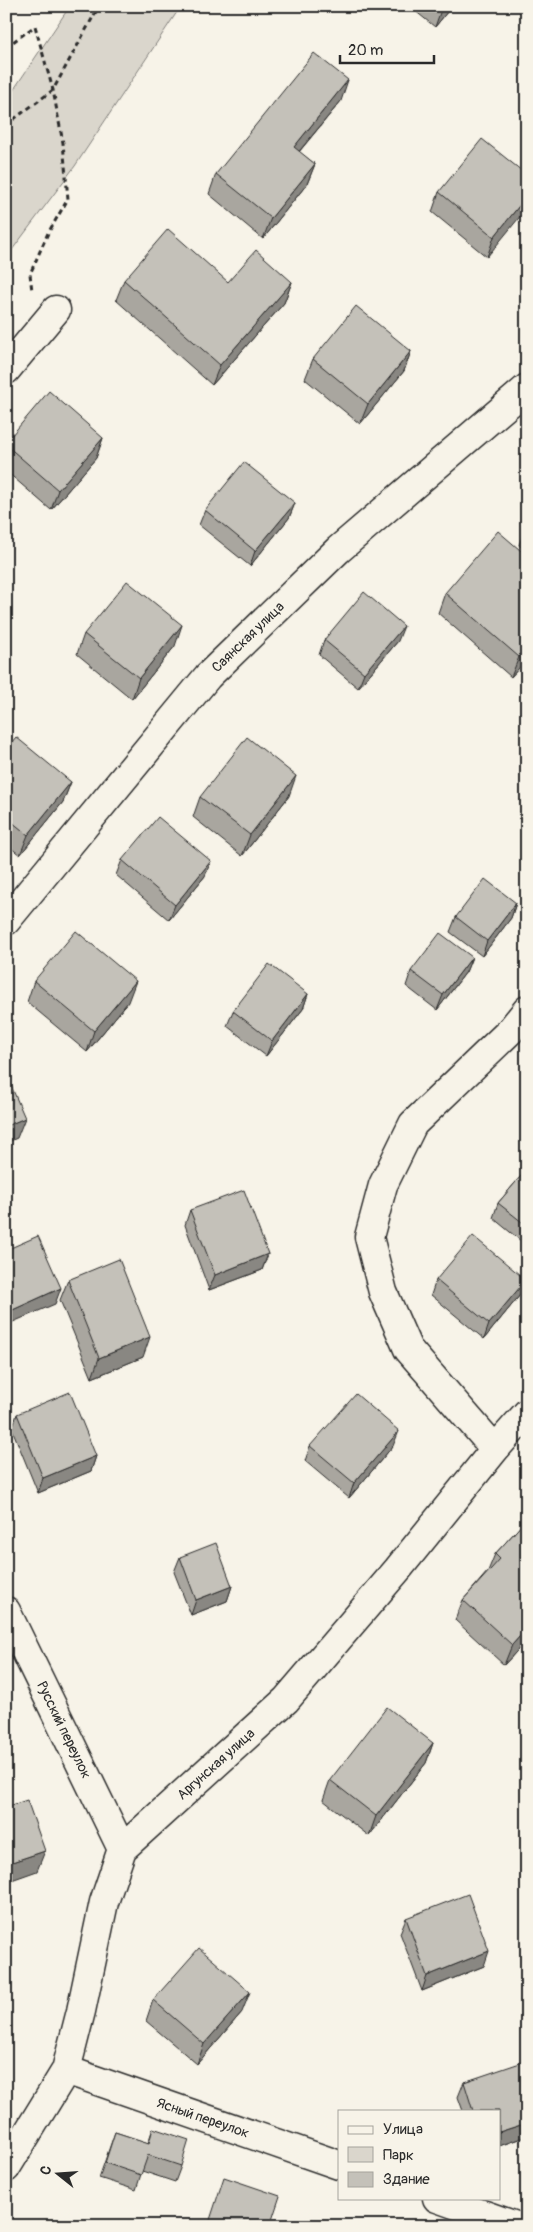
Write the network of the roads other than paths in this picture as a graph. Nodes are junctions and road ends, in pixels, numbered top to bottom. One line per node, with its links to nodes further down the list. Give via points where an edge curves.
1 (56, 310): 2 (street)
2 (6, 370)
3 (527, 388): 4 (street, Саянская улица, via 338,550 208,676)
4 (6, 921)
5 (527, 1010): 7 (street, via 510,1031 413,1124 383,1185 369,1237 384,1292 408,1349)
6 (527, 1413): 7 (street, Аргунская улица)
7 (495, 1449): 9 (street, Аргунская улица, via 286,1700)
8 (6, 1611): 9 (street, Русский переулок)
9 (122, 1849): 10 (street, Аргунская улица, via 104,1902)
10 (66, 2070): 11 (street, Ясный переулок); 12 (street, Аргунская улица)
11 (338, 2165)
12 (6, 2168)
13 (443, 2200): 14 (street)
14 (516, 2226)

